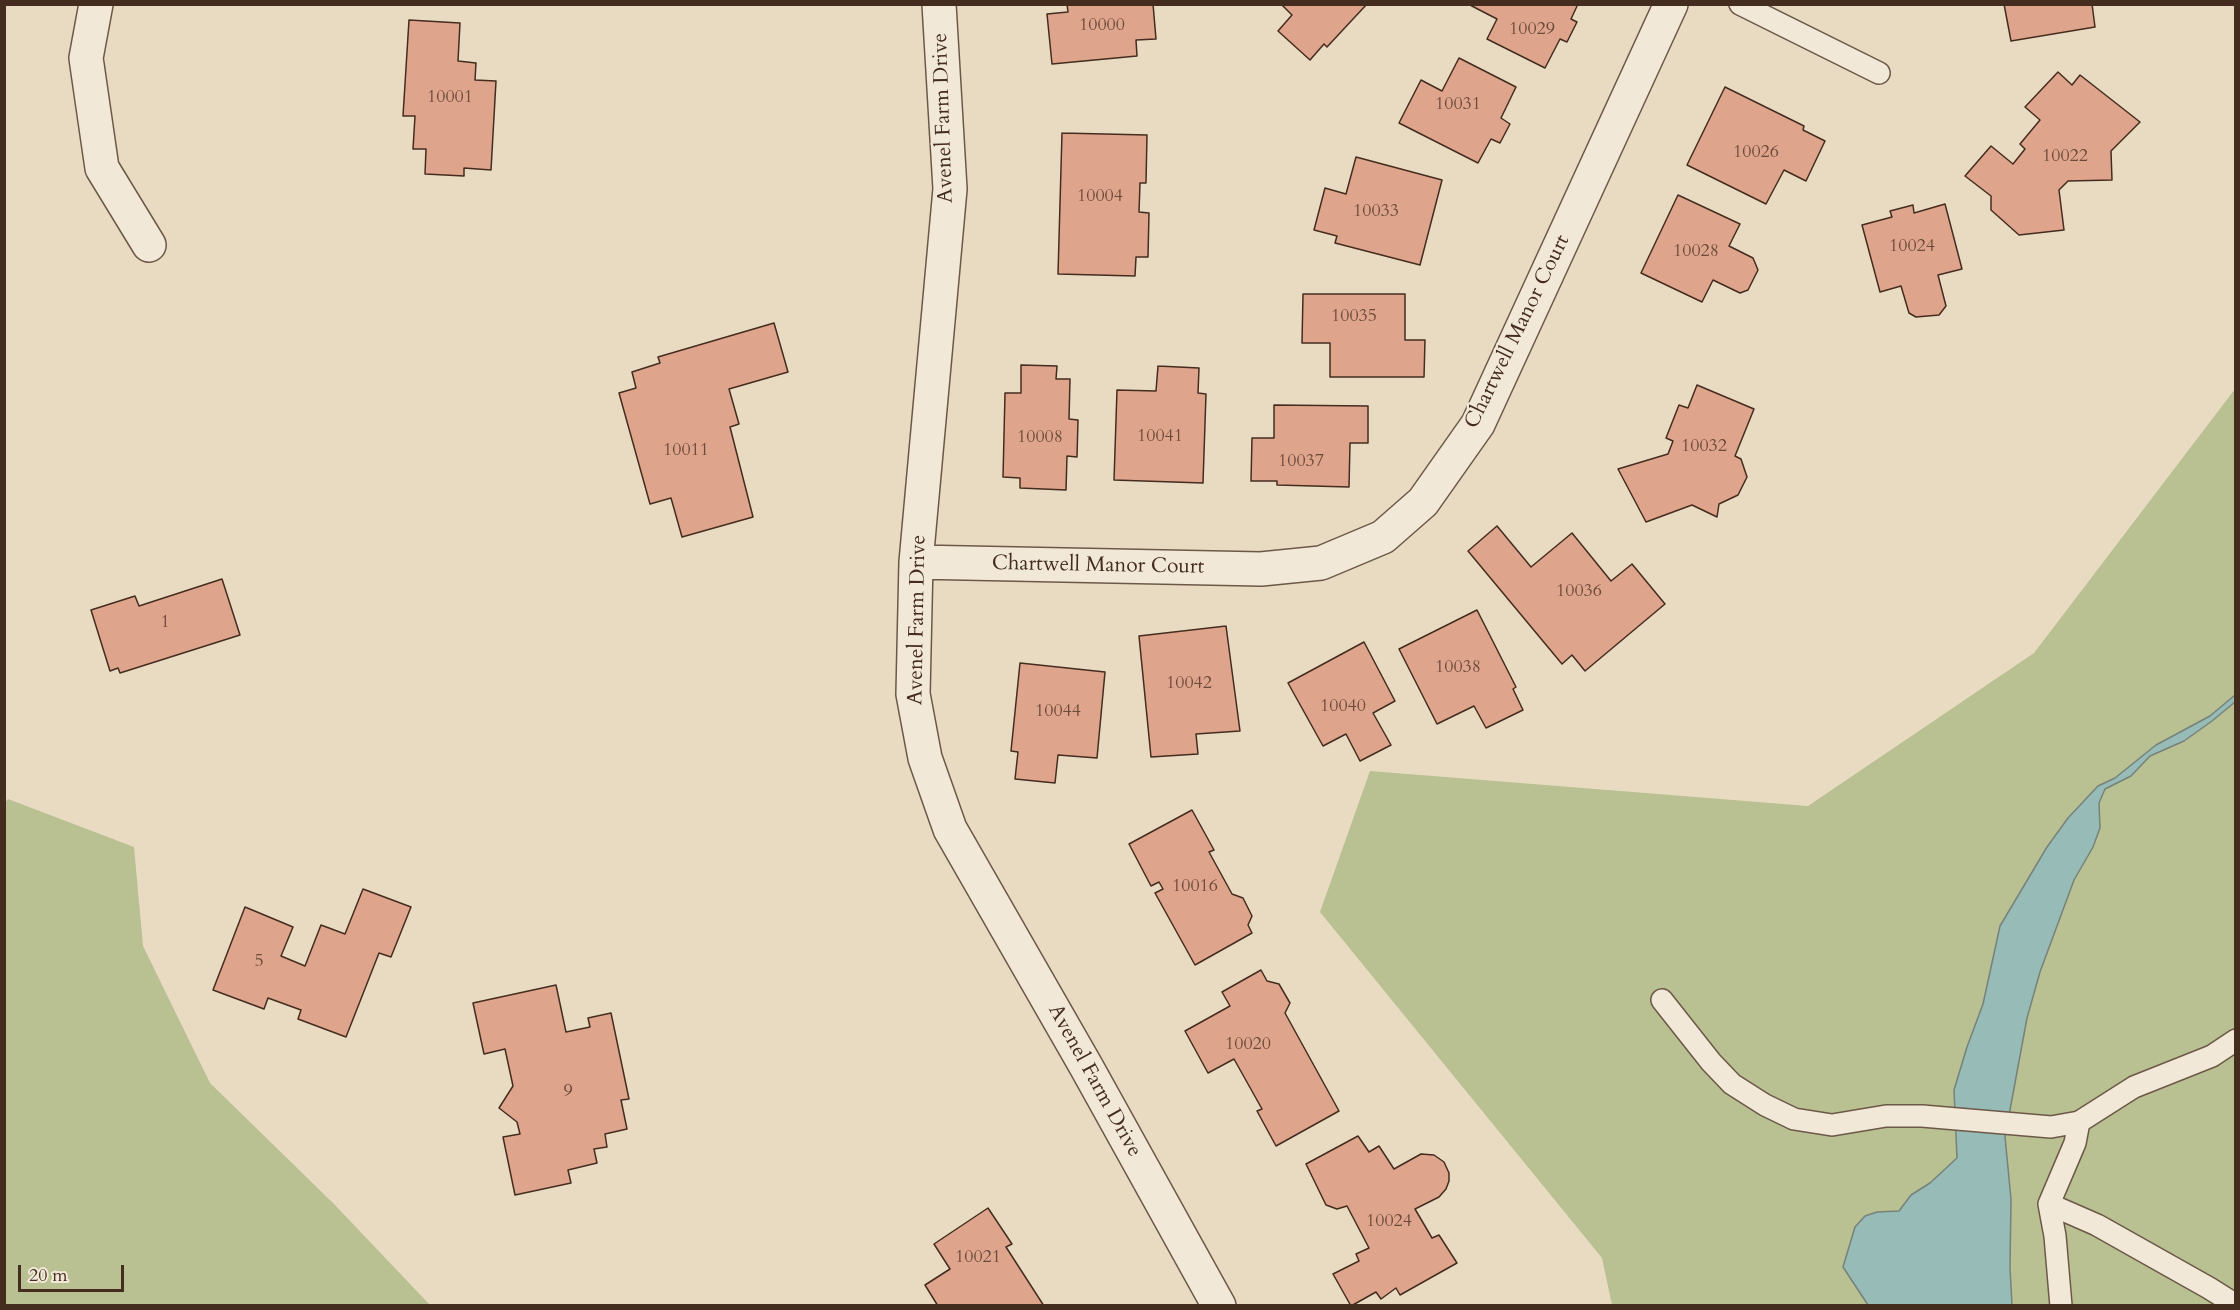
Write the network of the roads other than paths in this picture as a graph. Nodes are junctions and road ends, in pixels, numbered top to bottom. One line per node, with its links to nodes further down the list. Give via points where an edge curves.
1 (96, 4): 6 (street, via 86,58 102,168)
2 (939, 4): 7 (street, Avenel Farm Drive, via 950,189)
3 (1671, 4): 7 (street, Chartwell Manor Court, via 1478,424 1423,502 1383,537 1322,564 1262,569)
4 (1740, 4): 5 (lane)
5 (1879, 73)
6 (149, 245)
7 (916, 562): 12 (street, Avenel Farm Drive, via 913,694 925,758 950,829)
8 (1662, 1000): 10 (lane, via 1732,1084 1794,1119 1832,1125 1886,1116 2051,1127)
9 (2235, 1040): 10 (lane, via 2212,1056 2134,1087)
10 (2079, 1122): 11 (lane, via 2075,1143)
11 (2049, 1204): 13 (lane); 14 (lane, via 2128,1241)
12 (1219, 1305)
13 (2061, 1305)
14 (2235, 1305)

